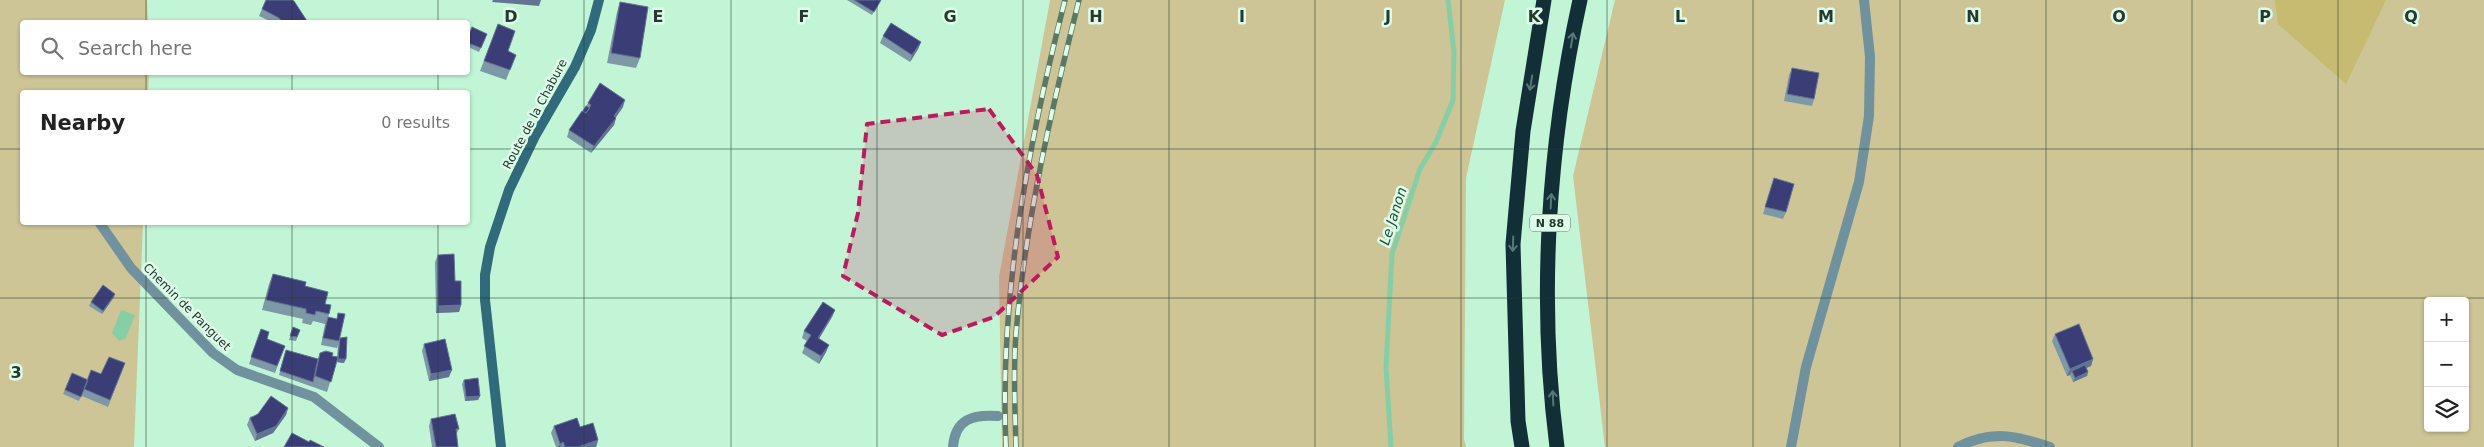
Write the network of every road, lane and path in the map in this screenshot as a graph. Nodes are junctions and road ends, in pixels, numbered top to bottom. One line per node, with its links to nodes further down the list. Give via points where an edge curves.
1 (599, 0): 8 (main road, Route de la Chabure, via 591,30 575,67 535,136 509,190 490,247 485,300)
2 (1544, 0): 10 (highway, N 88, one-way to 10, via 1523,131 1513,244 1518,421)
3 (1580, 0): 11 (highway, N 88, one-way to 3, via 1549,338 1548,255 1558,130)
4 (1864, 0): 12 (street, via 1870,57 1869,116 1859,182 1806,367)
5 (101, 225): 7 (street, Chemin de Panguet, via 131,268 213,353 237,370 314,397)
6 (998, 416): 9 (street, via 979,414 968,419 959,426)
7 (379, 447)
8 (501, 447)
9 (953, 447)
10 (1522, 447)
11 (1557, 447)
12 (1791, 447)
13 (1958, 447): 14 (street, via 1970,441 2006,434)
14 (2050, 447)

